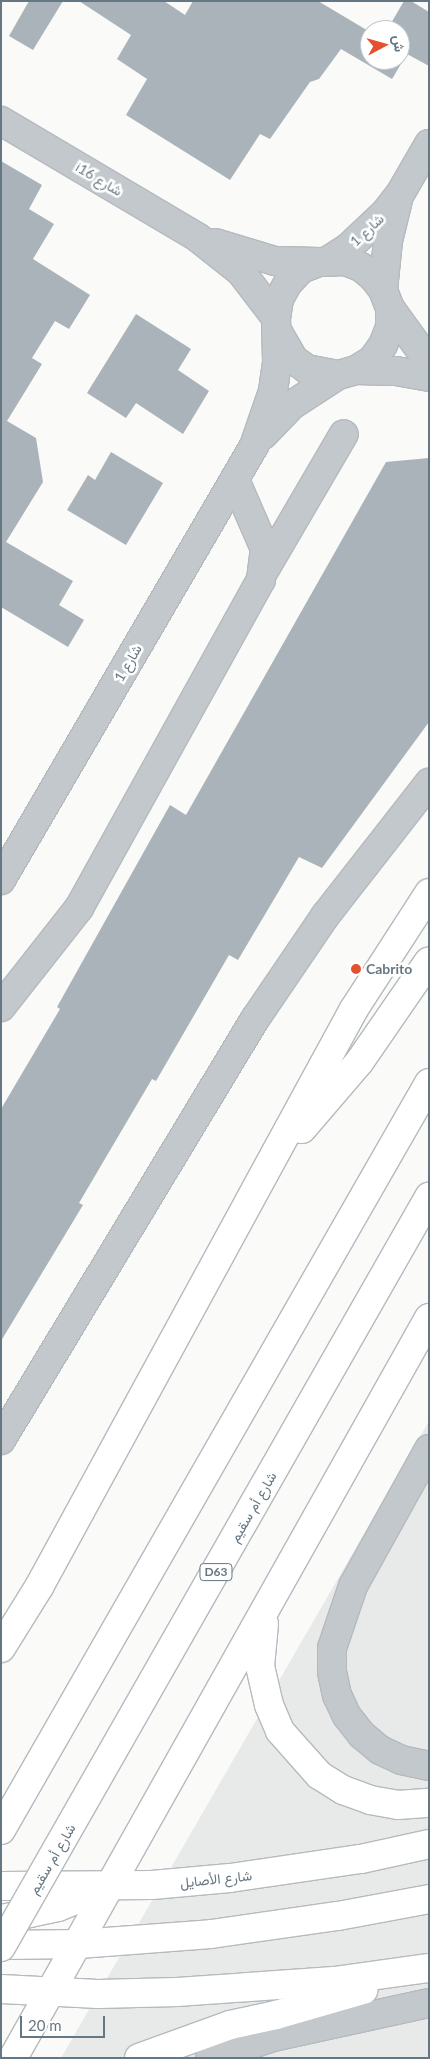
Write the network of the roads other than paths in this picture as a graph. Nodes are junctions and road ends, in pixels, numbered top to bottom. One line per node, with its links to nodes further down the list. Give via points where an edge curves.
1 (1, 121): 4 (street, شارع 16ا)
2 (429, 144): 3 (street, شارع 1)
3 (400, 194): 5 (street, شارع 1, via 368,231); 6 (street, شارع 1, via 388,241)
4 (197, 237): 5 (street, شارع 16ا, via 254,257); 7 (street, شارع 16ا, via 241,272)
5 (324, 261): 6 (street, via 361,267); 7 (street, via 302,269 288,282 279,299)
6 (386, 299): 8 (street); 9 (street, via 390,327 384,345 372,360)
7 (277, 325): 9 (street, via 294,360 307,369); 12 (street, شارع 1, via 273,391)
8 (429, 362)
9 (347, 373): 10 (street, via 396,371); 12 (street, شارع 1, via 292,405)
10 (429, 377)
11 (344, 434): 14 (street)
12 (254, 446): 13 (street, شارع 1)
13 (235, 480): 14 (street, via 262,539); 16 (street, شارع 1)
14 (265, 569): 19 (street, via 79,908)
15 (429, 783): 25 (street, via 325,916 260,1012)
16 (1, 880)
17 (429, 893): 21 (main road, via 354,1008)
18 (429, 961): 21 (main road, via 360,1061)
19 (1, 1008)
20 (429, 1083): 33 (main road)
21 (274, 1161): 27 (main road)
22 (429, 1197): 40 (main road, شارع أم سقيم / D63, bridge)
23 (429, 1318): 24 (main road)
24 (420, 1346): 28 (main road)
25 (1, 1440)
26 (429, 1449): 31 (street, via 353,1586 332,1648 332,1672 337,1695 347,1716 362,1735 380,1750 401,1760)
27 (39, 1587): 29 (main road, via 12,1601); 30 (main road)
28 (268, 1608): 32 (main road, via 260,1646 260,1666 269,1705 280,1732 319,1775 343,1790 370,1800 398,1805); 36 (main road)
29 (1, 1611)
30 (1, 1648)
31 (429, 1766)
32 (429, 1803)
33 (1, 1830)
34 (429, 1844): 36 (main road, شارع الأصايل, via 361,1859 230,1878)
35 (1, 1886): 36 (main road, شارع الأصايل)
36 (110, 1886): 38 (main road, via 58,1906); 39 (main road)
37 (429, 1899): 39 (main road, via 275,1926)
38 (1, 1920)
39 (79, 1944): 40 (main road); 43 (main road)
40 (1, 1946)
41 (420, 1970): 43 (main road, via 255,1988); 46 (main road, via 322,2003 195,2036)
42 (1, 1989): 43 (main road)
43 (50, 1992): 45 (main road)
44 (429, 2003): 47 (street, via 273,2037)
45 (13, 2058)
46 (139, 2058)
47 (210, 2058)

